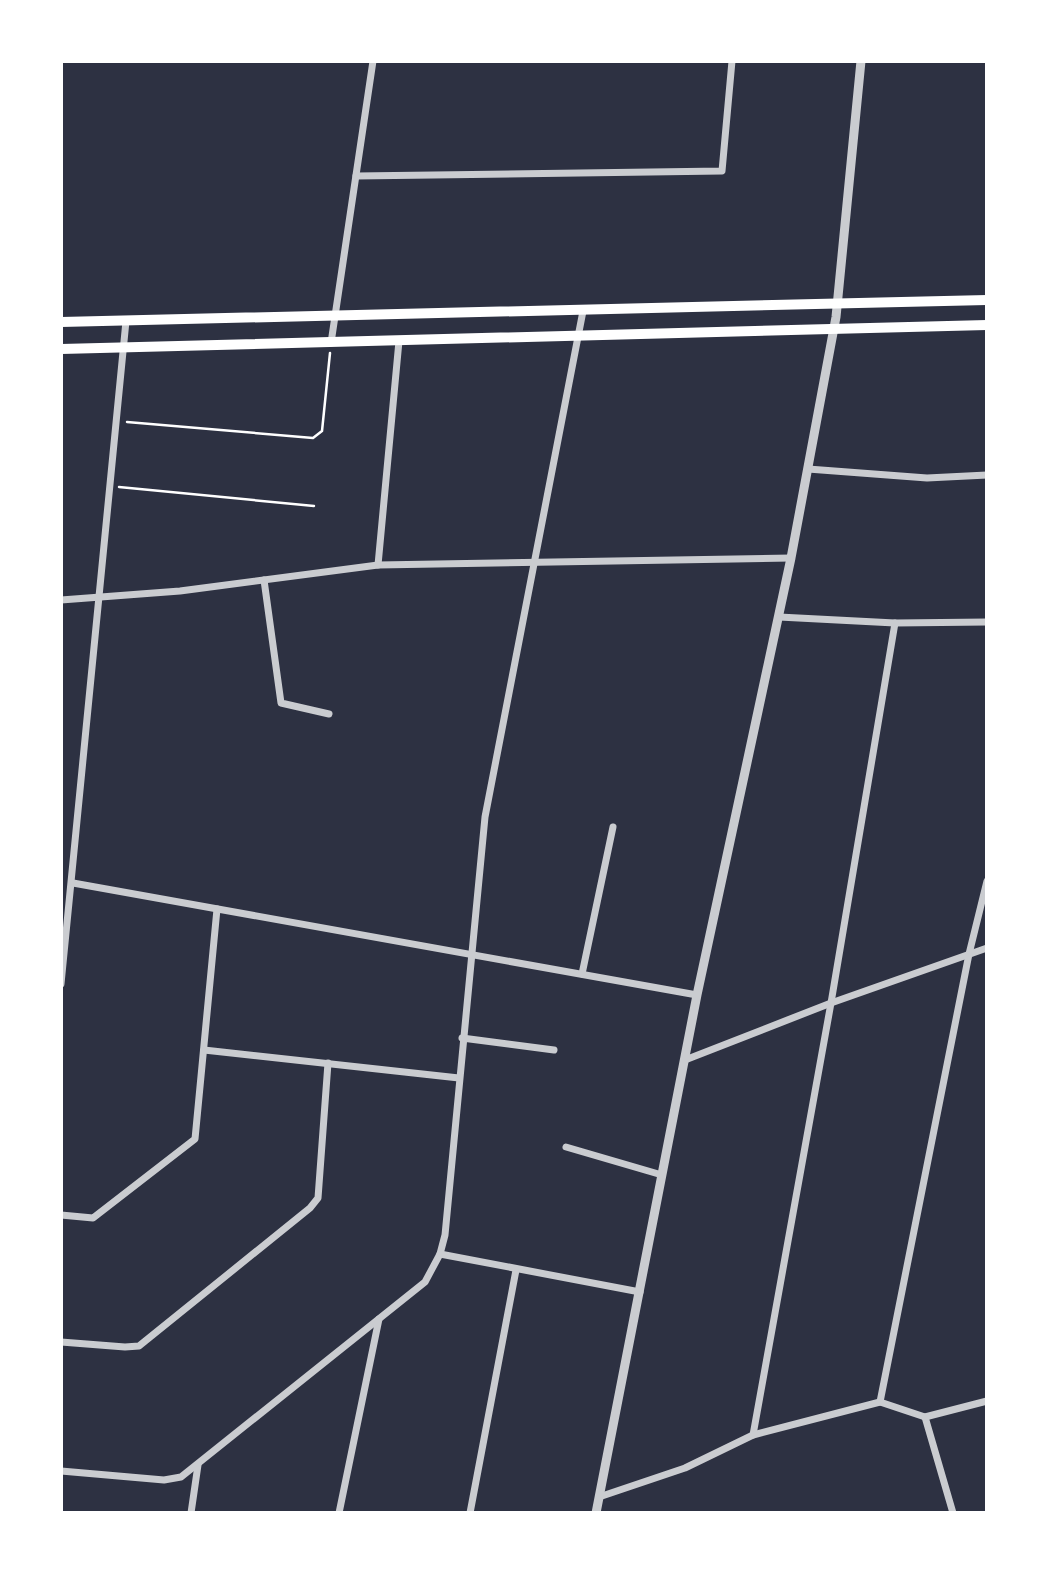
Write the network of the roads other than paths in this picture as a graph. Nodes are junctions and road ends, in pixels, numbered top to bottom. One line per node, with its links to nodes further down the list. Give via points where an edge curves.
1 (373, 61): 4 (street)
2 (732, 61): 4 (street, via 722,171)
3 (861, 61): 6 (street)
4 (356, 176): 8 (street)
5 (987, 300): 6 (main road)
6 (838, 305): 7 (main road); 12 (street)
7 (583, 311): 8 (main road); 13 (street)
8 (335, 317): 9 (main road); 15 (street)
9 (125, 321): 10 (main road); 17 (street)
10 (61, 322)
11 (987, 325): 12 (main road)
12 (834, 330): 13 (main road); 18 (street)
13 (578, 337): 14 (main road); 21 (street)
14 (399, 341): 15 (main road); 22 (street)
15 (331, 343): 17 (main road)
16 (61, 349): 17 (main road)
17 (124, 349): 24 (street)
18 (808, 469): 19 (street, via 927,478); 20 (street)
19 (987, 475)
20 (791, 558): 21 (street); 26 (street)
21 (534, 564): 22 (street); 35 (street, via 485,817)
22 (378, 565): 23 (street)
23 (264, 580): 24 (street); 29 (street, via 281,703)
24 (99, 598): 25 (street); 32 (street)
25 (61, 600)
26 (779, 617): 27 (street); 40 (street)
27 (895, 622): 28 (street); 41 (street)
28 (987, 622)
29 (329, 714)
30 (613, 827): 38 (street)
31 (987, 881): 36 (street)
32 (73, 883): 33 (street); 37 (street)
33 (217, 909): 35 (street); 43 (street)
34 (987, 948): 36 (street)
35 (470, 954): 38 (street); 42 (street)
36 (969, 954): 41 (street); 57 (street)
37 (62, 962): 39 (street)
38 (582, 974): 40 (street)
39 (61, 984)
40 (697, 995): 45 (street)
41 (831, 1003): 45 (street); 59 (street)
42 (462, 1038): 44 (street); 47 (street)
43 (204, 1050): 46 (street); 50 (street, via 195,1139 93,1218)
44 (554, 1051)
45 (685, 1060): 49 (street)
46 (328, 1063): 47 (street); 55 (street, via 318,1198 310,1208 139,1346)
47 (459, 1078): 51 (street, via 445,1235)
48 (566, 1147): 49 (street)
49 (662, 1175): 53 (street)
50 (61, 1215)
51 (439, 1254): 52 (street); 54 (street, via 425,1282)
52 (516, 1270): 53 (street); 65 (street)
53 (640, 1292): 62 (street)
54 (379, 1318): 60 (street); 64 (street)
55 (61, 1342)
56 (987, 1401): 58 (street)
57 (880, 1402): 58 (street); 59 (street)
58 (925, 1417): 67 (street)
59 (753, 1435): 62 (street, via 685,1468)
60 (198, 1464): 61 (street, via 181,1476 164,1480); 63 (street)
61 (61, 1471)
62 (599, 1497): 66 (street)
63 (191, 1513)
64 (339, 1513)
65 (470, 1513)
66 (596, 1513)
67 (953, 1513)

